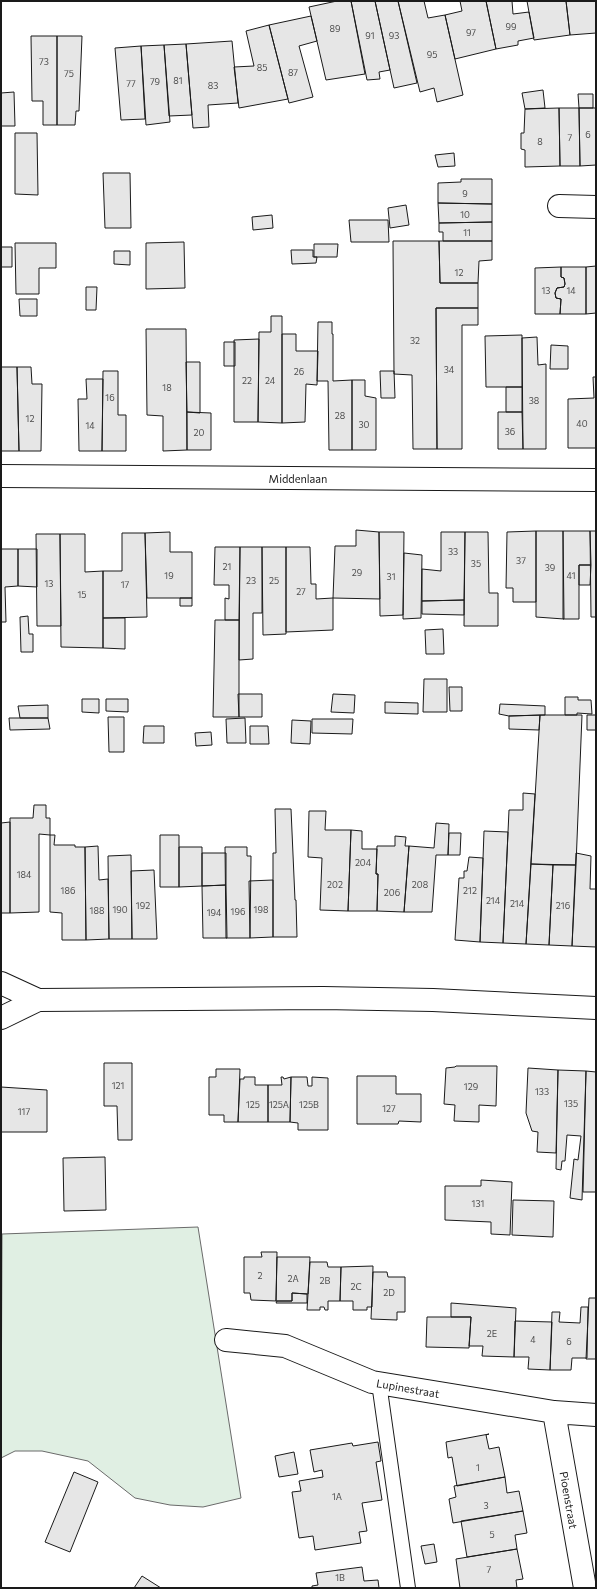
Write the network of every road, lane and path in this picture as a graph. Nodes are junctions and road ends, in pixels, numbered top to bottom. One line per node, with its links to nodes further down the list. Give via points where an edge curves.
1 (559, 206): 2 (street)
2 (596, 207)
3 (1, 476): 4 (street, Middenlaan)
4 (596, 480)
5 (1, 983): 6 (street)
6 (38, 1000): 7 (street, via 331,998); 8 (street)
7 (596, 1008)
8 (1, 1018)
9 (226, 1340): 10 (street, Lupinestraat, via 285,1346)
10 (379, 1383): 11 (street, Lupinestraat); 13 (lane)
11 (554, 1412): 12 (street, Lupinestraat); 14 (street, Pioenstraat)
12 (596, 1415)
13 (408, 1588)
14 (585, 1588)

